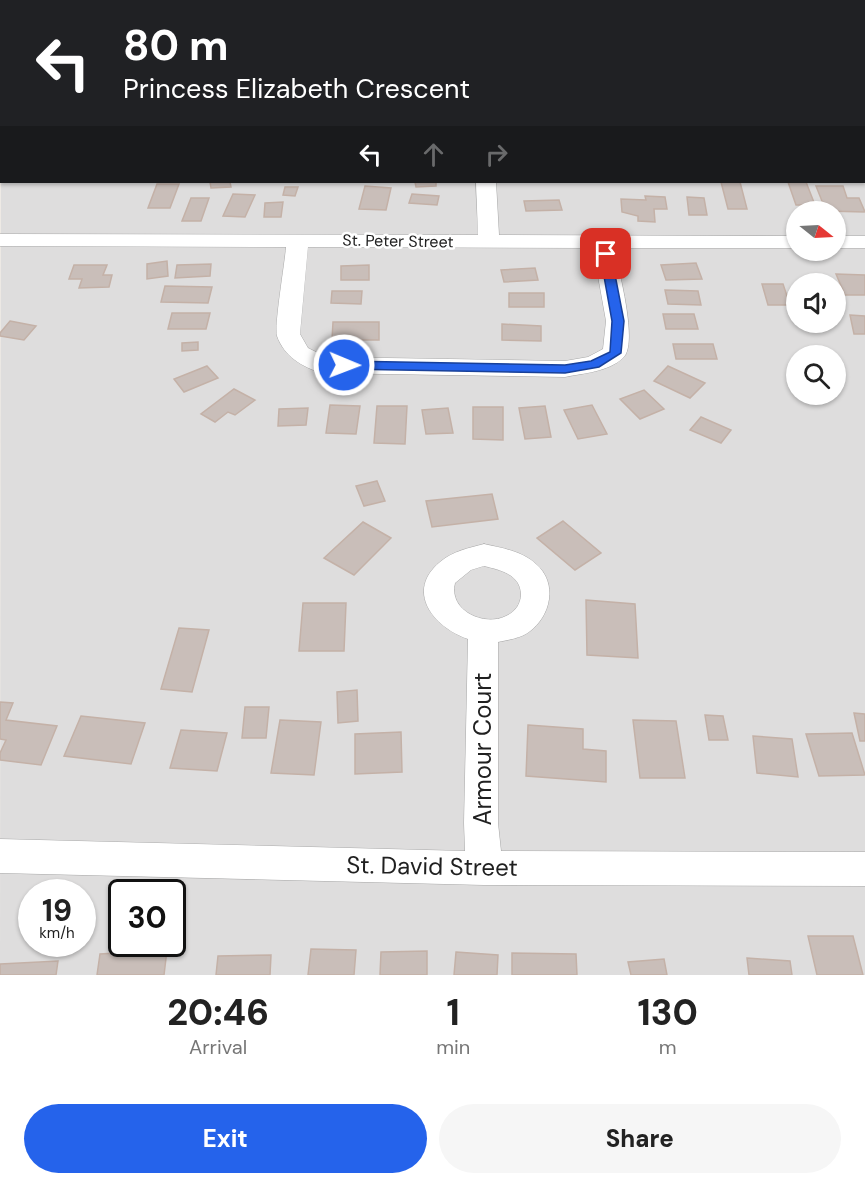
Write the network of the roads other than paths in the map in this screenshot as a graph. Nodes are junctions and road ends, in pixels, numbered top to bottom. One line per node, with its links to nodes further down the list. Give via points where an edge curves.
1 (486, 183): 5 (street)
2 (298, 239): 3 (street, St. Peter Street); 4 (street, via 288,334 299,353 322,365 565,369 594,364 615,353 618,321); 5 (street, St. Peter Street)
3 (0, 240)
4 (602, 241): 5 (street, St. Peter Street); 6 (street, St. Peter Street)
5 (489, 242)
6 (786, 242)
7 (846, 242): 8 (street)
8 (865, 242)
9 (483, 630): 11 (street, Armour Court)
10 (0, 856): 11 (street, St. David Street)
11 (484, 868): 12 (street, St. David Street)
12 (865, 869)

